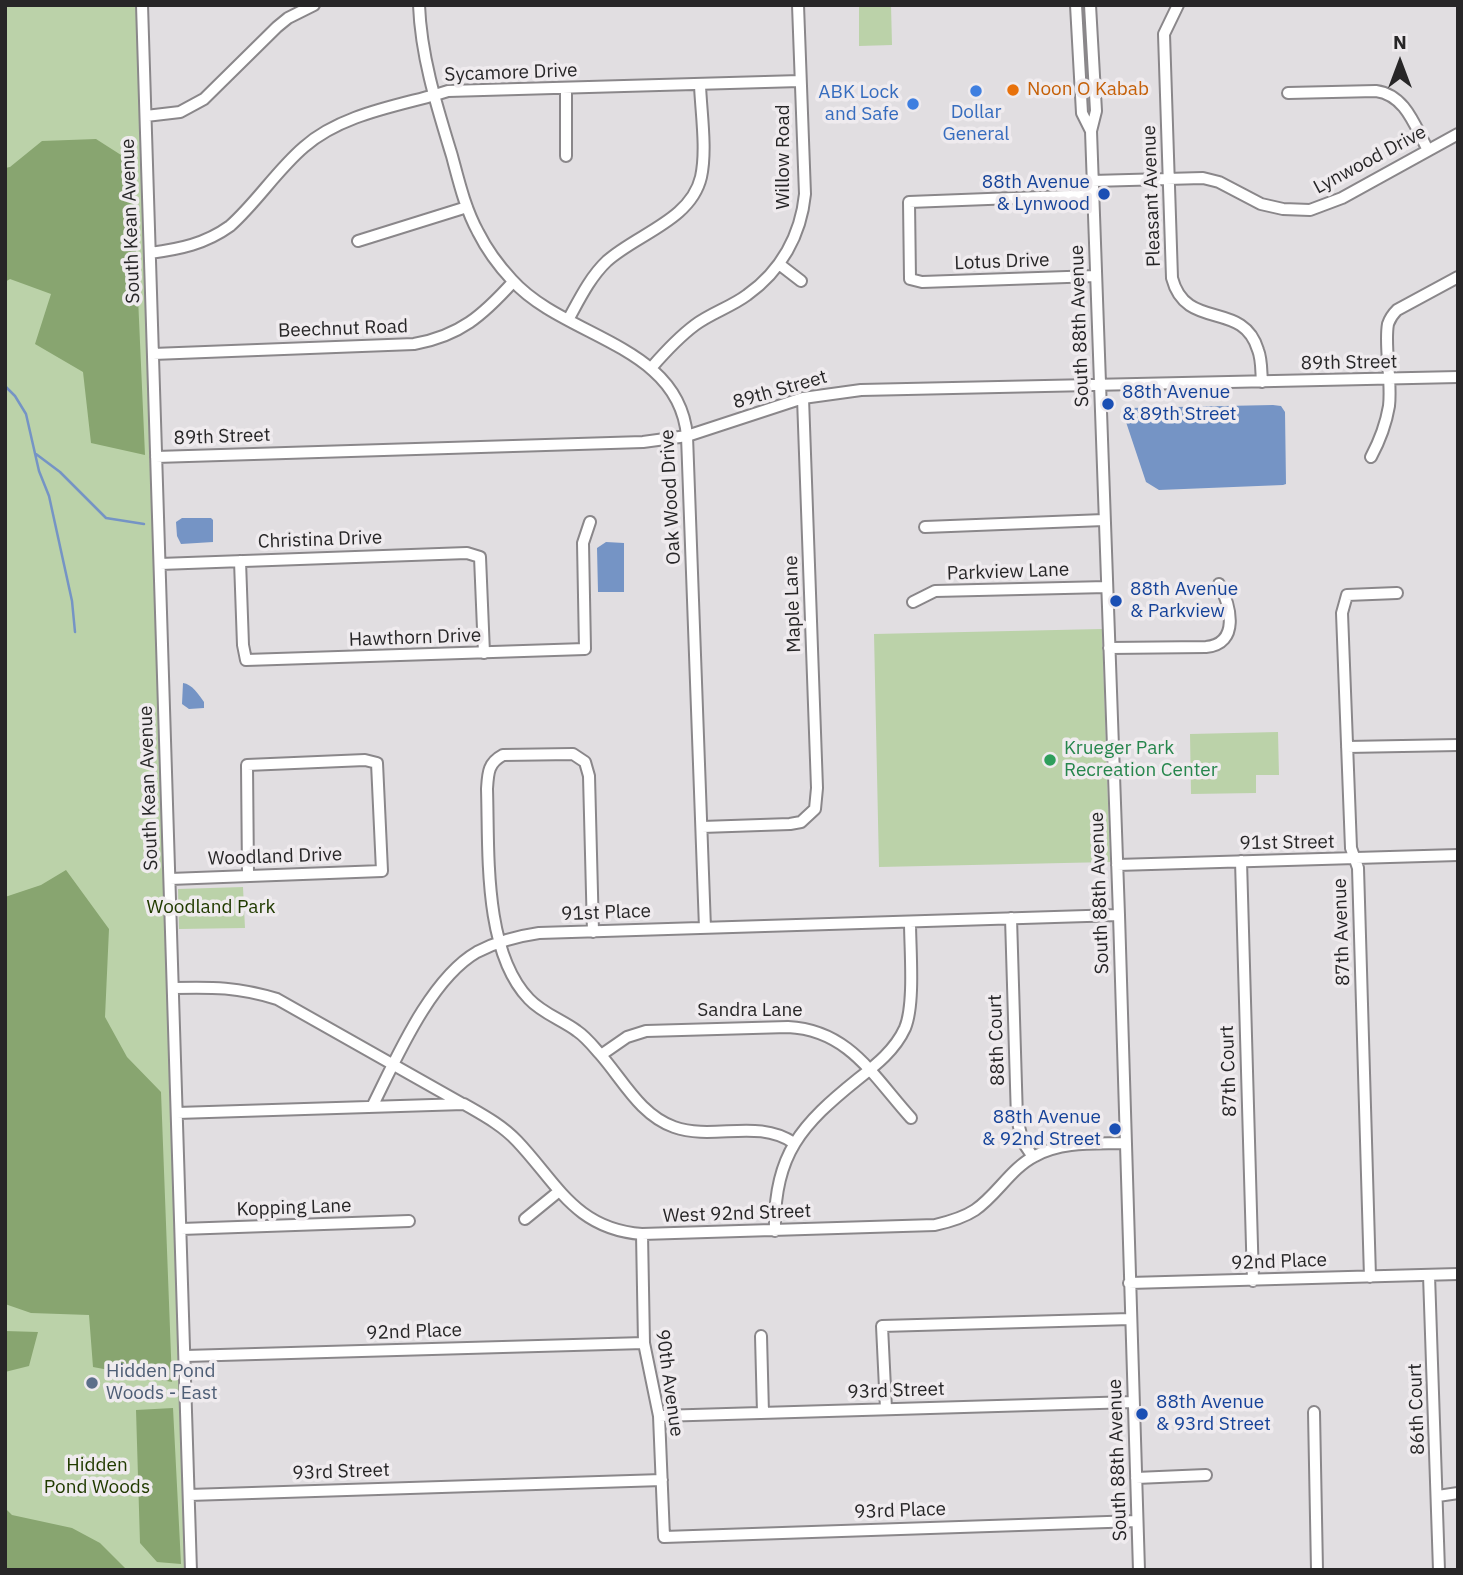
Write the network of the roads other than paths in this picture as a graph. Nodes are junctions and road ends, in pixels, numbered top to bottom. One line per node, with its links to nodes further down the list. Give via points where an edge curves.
1 (142, 5): 13 (street, South Kean Avenue)
2 (314, 5): 13 (street, via 277,27 204,99 180,112)
3 (419, 5): 12 (street, Oak Wood Drive, via 422,42)
4 (798, 5): 8 (street, Willow Road)
5 (1076, 5): 14 (street, South 88th Avenue, via 1082,113)
6 (1090, 5): 14 (street, South 88th Avenue, via 1096,111)
7 (1178, 5): 18 (street, Pleasant Avenue, via 1164,34)
8 (800, 81): 9 (street, Sycamore Drive); 24 (street, Willow Road, via 803,207 793,240)
9 (699, 85): 10 (street, Sycamore Drive); 29 (street, via 703,165 695,193 678,212 604,264)
10 (566, 89): 12 (street, Sycamore Drive); 17 (street)
11 (1289, 93): 16 (street, via 1390,94 1402,103)
12 (435, 94): 21 (street, Oak Wood Drive); 23 (street, Sycamore Drive, via 325,131 217,236 194,246)
13 (146, 117): 23 (street, South Kean Avenue)
14 (1090, 131): 19 (street, South 88th Avenue)
15 (1458, 134): 16 (street, Lynwood Drive)
16 (1428, 150): 18 (street, Lynwood Drive, via 1342,198 1310,210 1261,204 1212,180)
17 (566, 156)
18 (1168, 178): 19 (street, Lynwood Drive); 34 (street, Pleasant Avenue, via 1174,288 1192,308 1229,318 1247,330 1258,349)
19 (1092, 181): 20 (street, South 88th Avenue)
20 (1093, 195): 25 (street, South 88th Avenue); 25 (street, Lotus Drive, via 909,202 911,279)
21 (467, 207): 22 (street); 28 (street, Oak Wood Drive, via 486,247)
22 (358, 241)
23 (150, 253): 30 (street, South Kean Avenue)
24 (779, 264): 27 (street); 31 (street, Willow Road, via 747,295 693,327)
25 (1096, 276): 35 (street, South 88th Avenue)
26 (1458, 276): 33 (street, via 1391,316)
27 (801, 281)
28 (513, 282): 29 (street, Oak Wood Drive); 30 (street, Beechnut Road, via 470,324 427,342)
29 (568, 320): 31 (street, Oak Wood Drive)
30 (153, 354): 38 (street, South Kean Avenue)
31 (652, 368): 37 (street, Oak Wood Drive, via 677,398)
32 (1458, 377): 33 (street, 89th Street)
33 (1390, 380): 34 (street, 89th Street); 39 (street, via 1386,418)
34 (1262, 382): 35 (street, 89th Street)
35 (1100, 383): 36 (street, 89th Street, via 861,390); 40 (street, South 88th Avenue)
36 (803, 398): 37 (street, 89th Street); 53 (street, Maple Lane, via 819,812 790,824)
37 (687, 436): 38 (street, 89th Street, via 632,443); 53 (street, Oak Wood Drive)
38 (156, 457): 44 (street, South Kean Avenue)
39 (1371, 457)
40 (1104, 520): 42 (street); 46 (street, South 88th Avenue)
41 (590, 522): 50 (street, Hawthorn Drive, via 583,543 585,649)
42 (925, 527)
43 (240, 561): 44 (street, Christina Drive); 50 (street, Christina Drive, via 458,553 480,557); 50 (street, Hawthorn Drive, via 246,660)
44 (160, 564): 59 (street, South Kean Avenue)
45 (1219, 584): 49 (street, via 1227,600 1229,630 1221,644)
46 (1107, 587): 48 (street, Parkview Lane, via 935,592); 49 (street, South 88th Avenue)
47 (1397, 593): 52 (street, 87th Avenue, via 1347,595 1342,613)
48 (913, 602)
49 (1109, 648): 57 (street, South 88th Avenue)
50 (484, 653)
51 (1458, 745): 52 (street)
52 (1347, 747): 55 (street, 87th Avenue)
53 (702, 827): 63 (street, Oak Wood Drive)
54 (1458, 855): 55 (street, 91st Street)
55 (1355, 859): 56 (street, 91st Street); 85 (street, 87th Avenue)
56 (1241, 862): 57 (street, 91st Street); 86 (street, 87th Court)
57 (1117, 865): 60 (street, South 88th Avenue)
58 (248, 875): 58 (street, Woodland Drive, via 247,765 377,763 382,871); 59 (street, Woodland Drive)
59 (170, 879): 66 (street, South Kean Avenue)
60 (1119, 915): 61 (street, 91st Place); 75 (street, South 88th Avenue)
61 (1011, 918): 62 (street, 91st Place); 76 (street, 88th Court, via 1017,1119)
62 (909, 922): 63 (street, 91st Place); 69 (street, via 908,1019 892,1049)
63 (705, 928): 64 (street, 91st Place)
64 (593, 932): 65 (street, 91st Place, via 539,933); 65 (street, via 585,762 573,754 503,755 489,768 487,789 491,906)
65 (500, 942): 67 (street, via 526,996 579,1032); 68 (street, 91st Place, via 465,961 434,993)
66 (173, 988): 68 (street, via 227,987 277,999); 72 (street, South Kean Avenue)
67 (601, 1055): 69 (street, Sandra Lane, via 627,1037 646,1031 799,1027 839,1040); 74 (street, via 642,1107 675,1128 765,1131)
68 (394, 1064): 70 (street, West 92nd Street); 71 (street)
69 (869, 1070): 73 (street, Sandra Lane); 74 (street, via 810,1121)
70 (464, 1104): 71 (street); 77 (street, West 92nd Street, via 511,1136)
71 (372, 1107): 72 (street)
72 (177, 1113): 80 (street, South Kean Avenue)
73 (911, 1118)
74 (793, 1143): 81 (street, via 777,1184)
75 (1125, 1143): 76 (street, West 92nd Street, via 1062,1146); 87 (street, South 88th Avenue)
76 (1033, 1157): 81 (street, West 92nd Street, via 976,1209 945,1223)
77 (558, 1192): 78 (street); 82 (street, West 92nd Street, via 600,1223)
78 (525, 1219)
79 (409, 1221): 80 (street, Kopping Lane)
80 (181, 1229): 91 (street, South Kean Avenue)
81 (775, 1231): 82 (street, West 92nd Street)
82 (642, 1234): 90 (street, 90th Avenue)
83 (1458, 1274): 84 (street)
84 (1429, 1275): 85 (street, 92nd Place); 102 (street, 86th Court)
85 (1370, 1277): 86 (street, 92nd Place)
86 (1253, 1280): 87 (street, 92nd Place)
87 (1129, 1283): 88 (street, South 88th Avenue)
88 (1130, 1319): 92 (street, South 88th Avenue); 93 (street, via 882,1326)
89 (761, 1336): 95 (street)
90 (644, 1343): 91 (street, 92nd Place); 96 (street, 90th Avenue)
91 (185, 1356): 101 (street, South Kean Avenue)
92 (1133, 1402): 93 (street, 93rd Street); 98 (street, South 88th Avenue)
93 (886, 1409): 95 (street, 93rd Street)
94 (1314, 1412): 107 (street)
95 (763, 1413): 96 (street, 93rd Street)
96 (659, 1416): 99 (street, 90th Avenue)
97 (1206, 1475): 98 (street)
98 (1136, 1478): 103 (street, South 88th Avenue)
99 (662, 1480): 101 (street, 93rd Street); 104 (street, 90th Avenue)
100 (1458, 1493): 102 (street)
101 (189, 1495): 105 (street, South Kean Avenue)
102 (1438, 1496): 108 (street, 86th Court)
103 (1137, 1521): 104 (street, 93rd Place); 106 (street, South 88th Avenue)
104 (664, 1537)
105 (191, 1570)
106 (1139, 1570)
107 (1317, 1570)
108 (1440, 1570)

